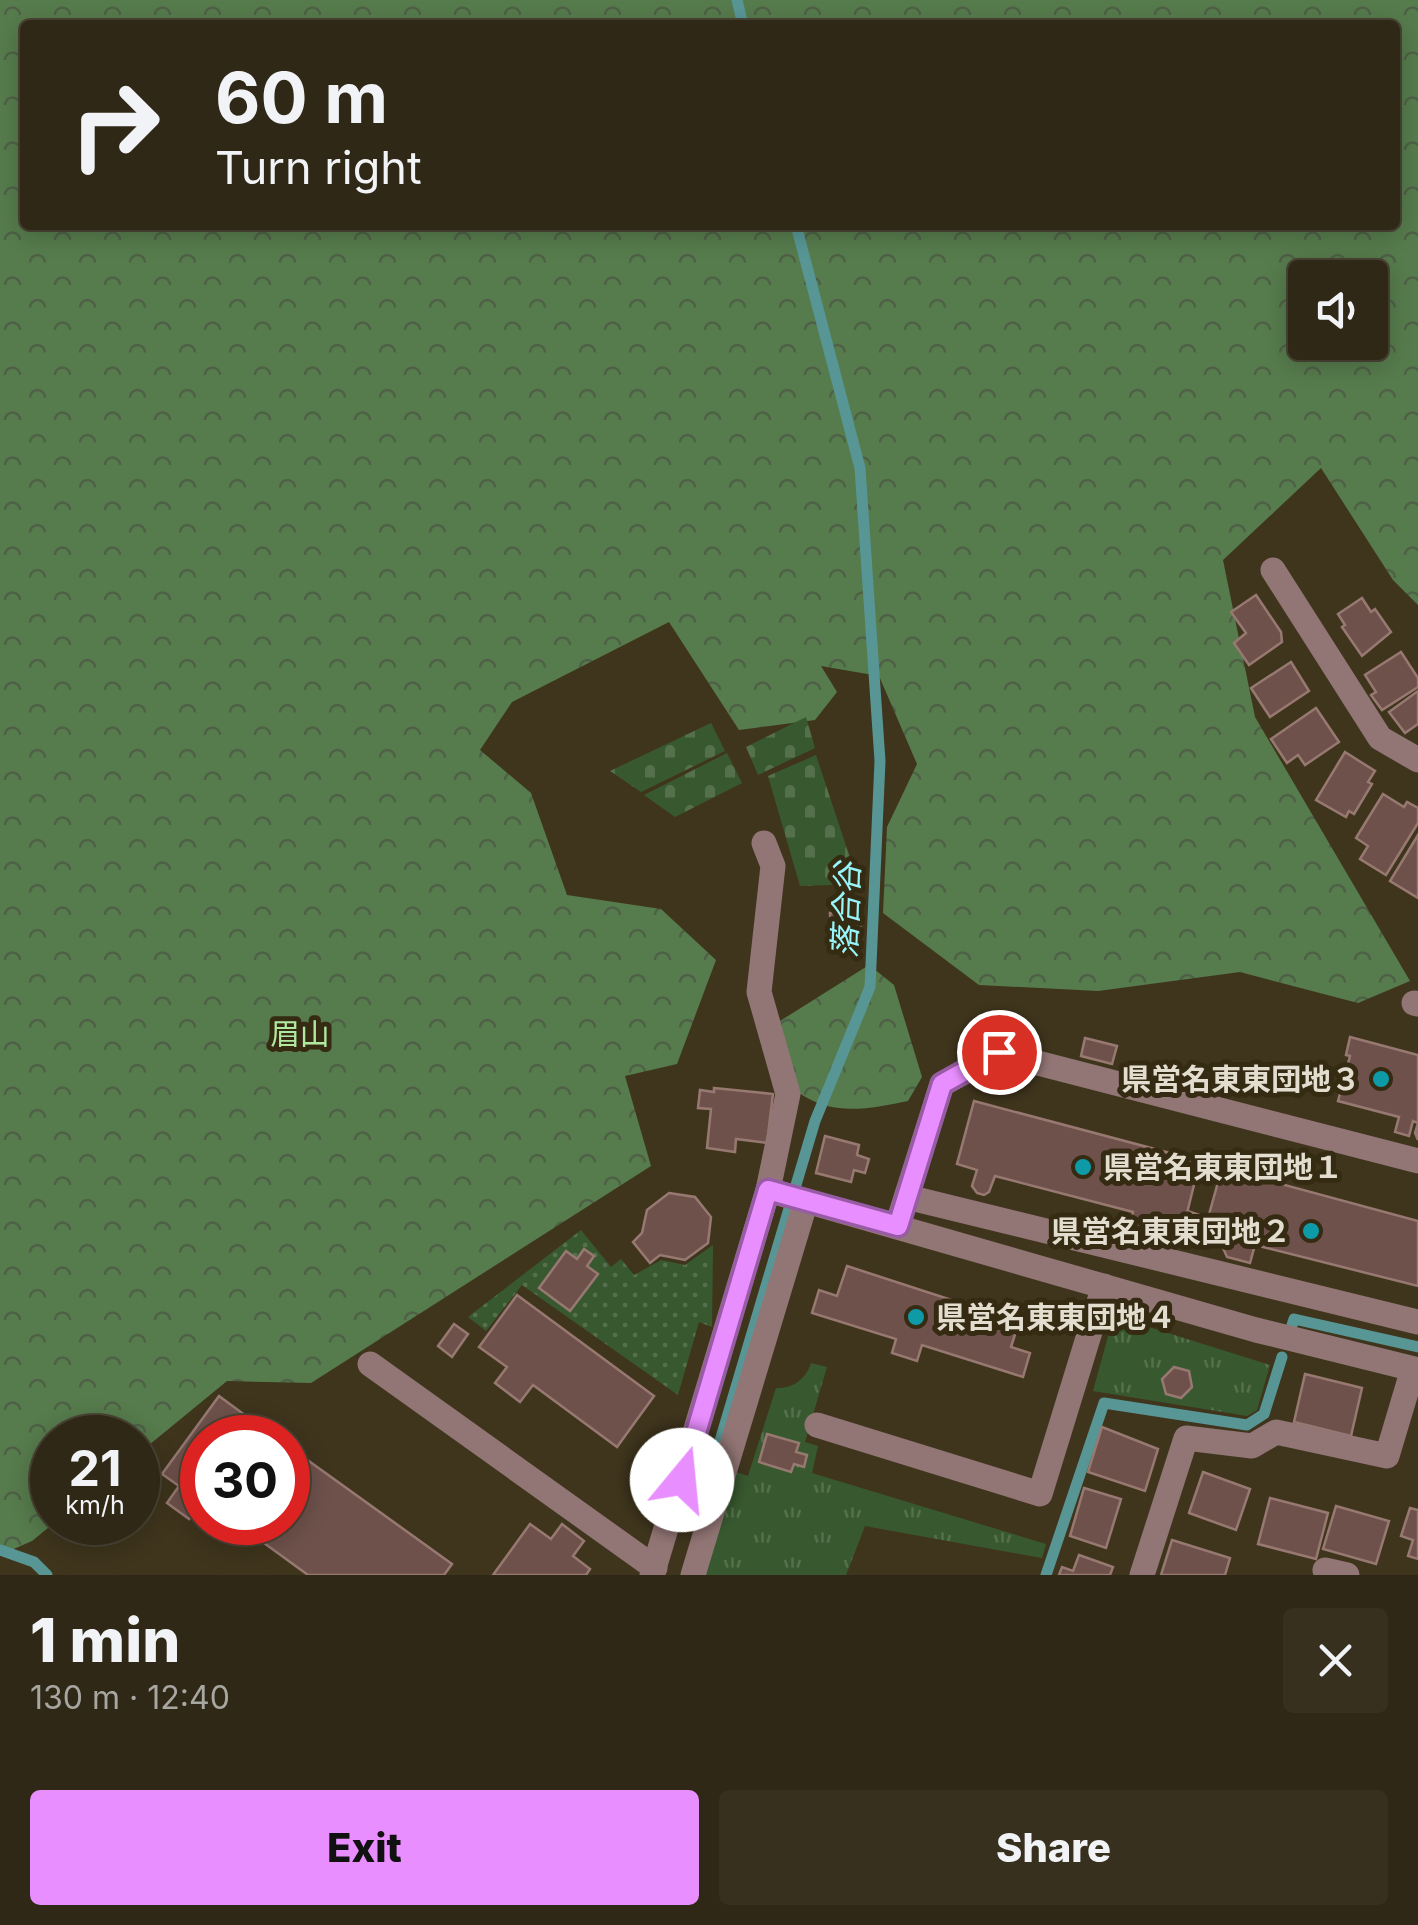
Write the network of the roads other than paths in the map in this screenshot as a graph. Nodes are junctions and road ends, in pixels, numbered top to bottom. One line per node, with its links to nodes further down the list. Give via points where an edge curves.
1 (1273, 570): 2 (street, via 1380,738)
2 (1418, 760)
3 (764, 843): 5 (street, via 773,866 759,992 788,1094)
4 (1418, 1161): 6 (street, via 999,1052 942,1084)
5 (789, 1196): 7 (street); 15 (street); 16 (street)
6 (907, 1197): 7 (street); 8 (street)
7 (898, 1226): 9 (street)
8 (1268, 1285): 10 (street); 11 (street)
9 (1104, 1286): 11 (street); 14 (street, via 1040,1494)
10 (1418, 1322)
11 (1256, 1330): 13 (street)
12 (370, 1364): 15 (street)
13 (1416, 1370): 17 (street, via 1387,1456 1276,1432 1252,1446 1186,1438)
14 (817, 1426)
15 (653, 1572)
16 (694, 1575)
17 (1142, 1575)

